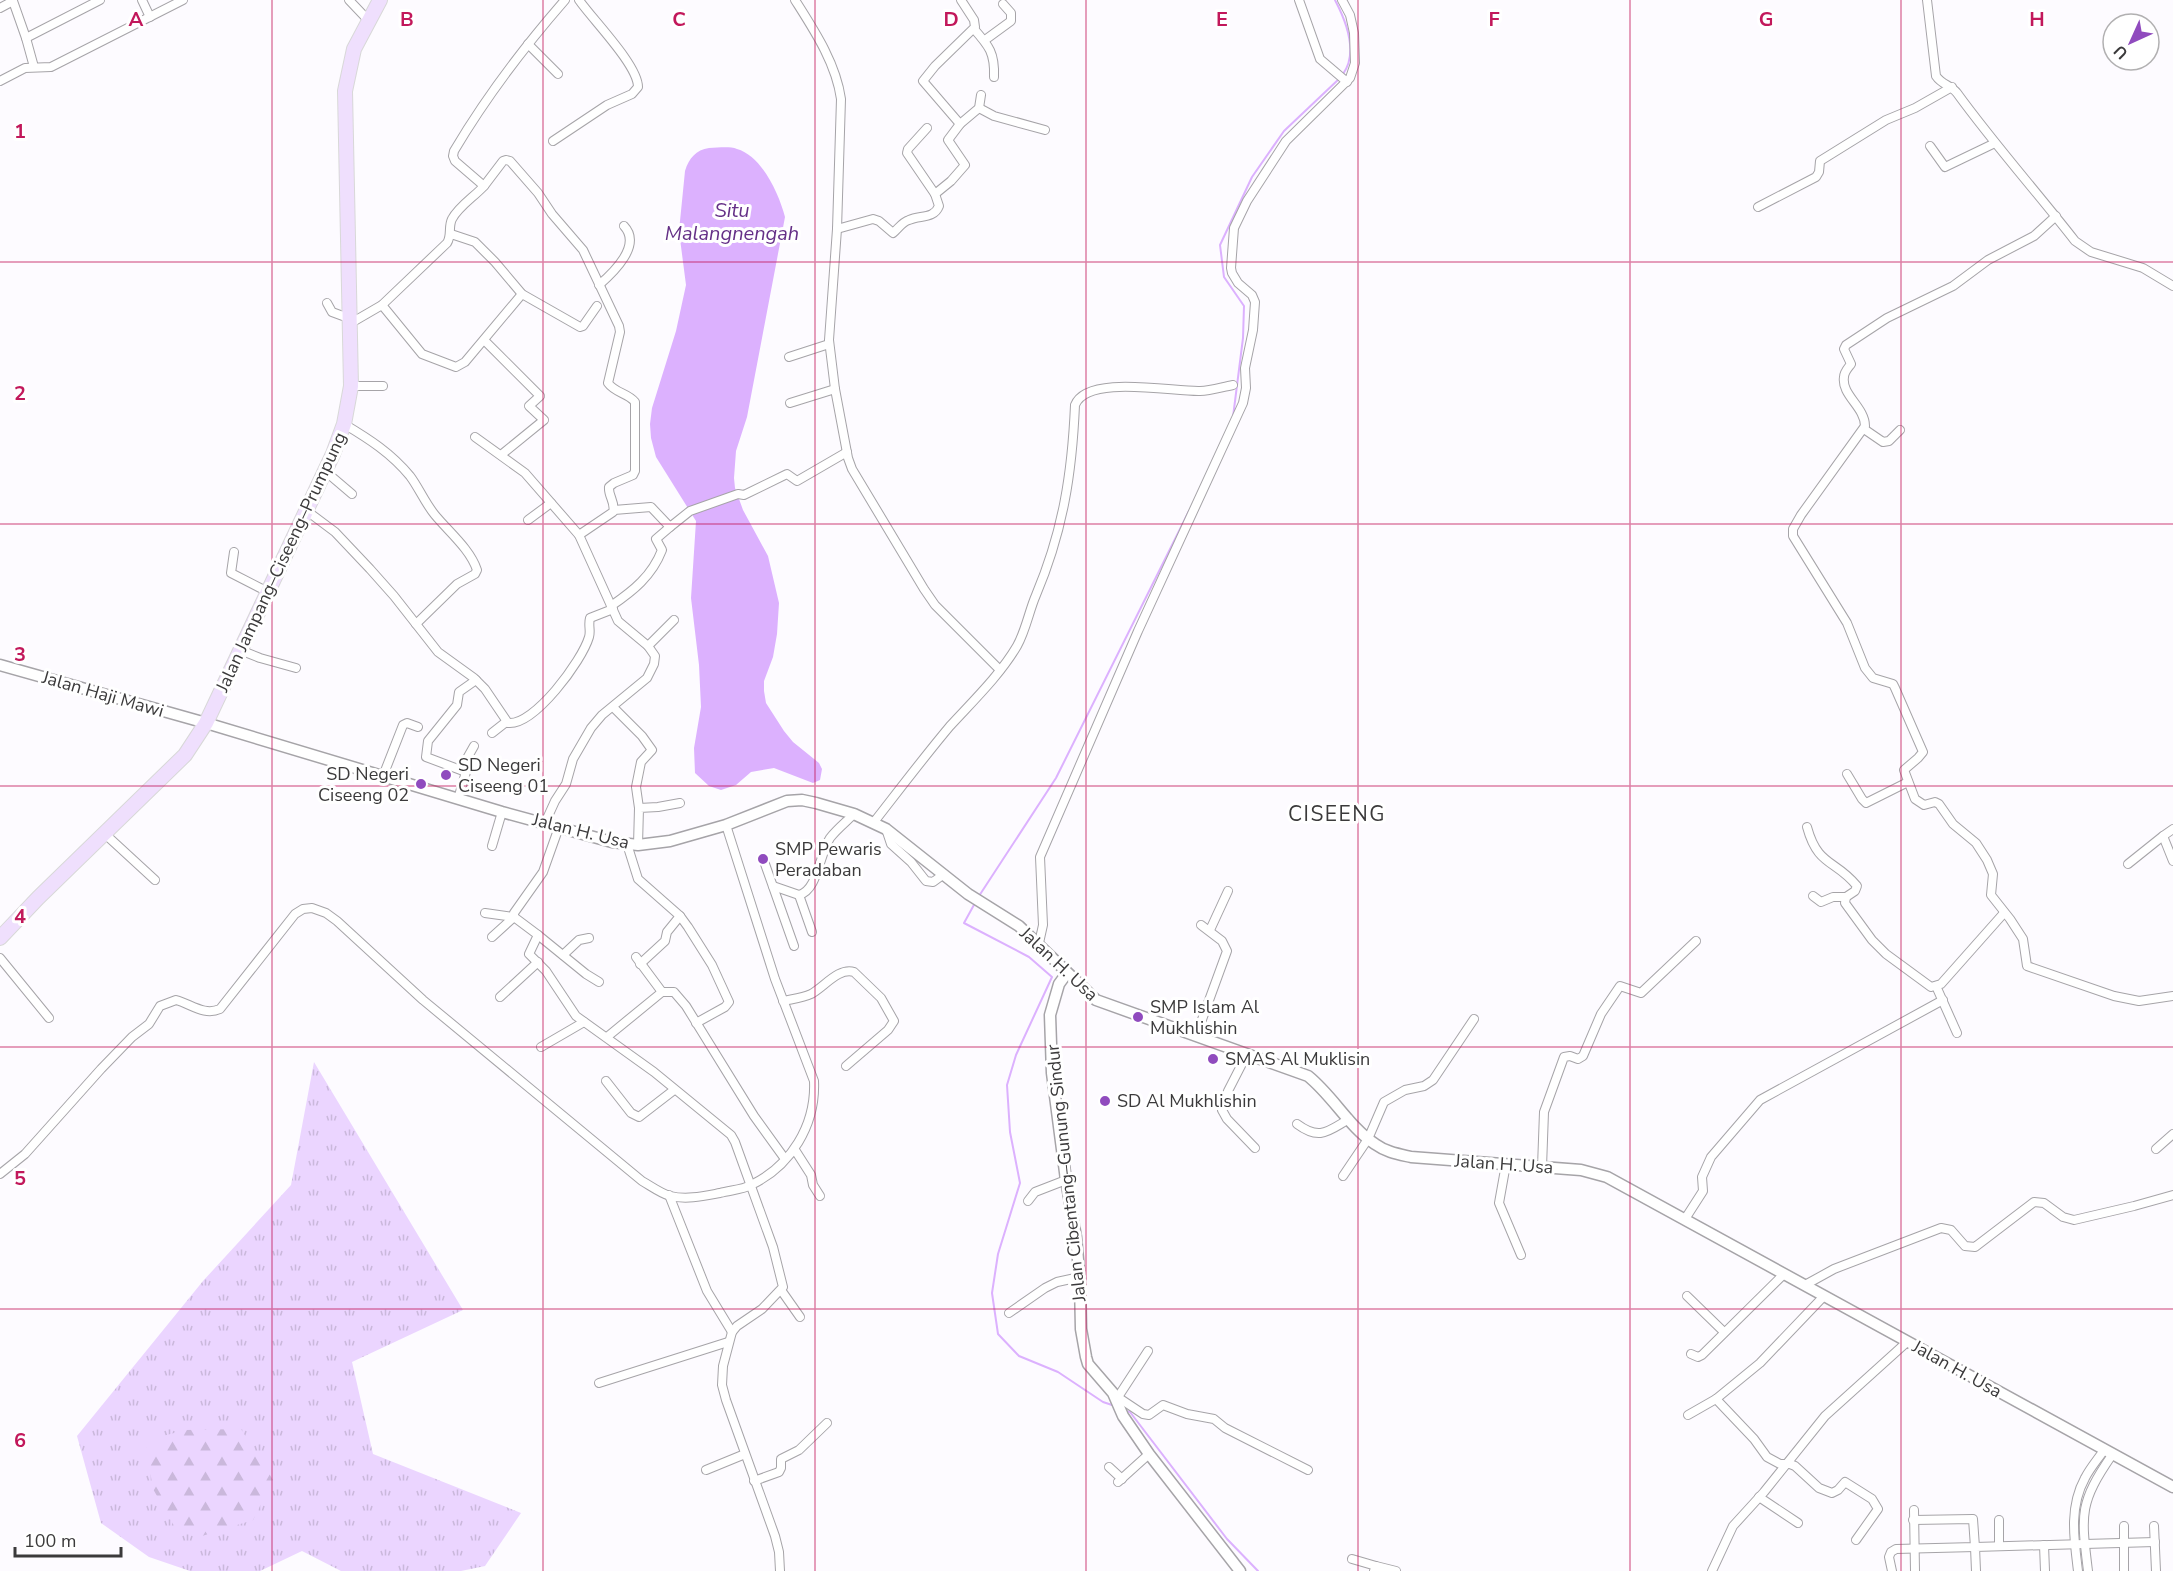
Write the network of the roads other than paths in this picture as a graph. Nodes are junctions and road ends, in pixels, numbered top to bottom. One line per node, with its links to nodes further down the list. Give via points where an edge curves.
1 (14, 0): 15 (street); 19 (street)
2 (100, 0): 19 (street)
3 (142, 0): 16 (street)
4 (183, 0): 16 (street)
5 (349, 0): 17 (street)
6 (380, 0): 17 (main road, Jalan Jampang–Ciseeng–Prumpung)
7 (565, 0): 21 (street)
8 (579, 0): 33 (street, via 613,42 637,78 638,87)
9 (795, 0): 41 (street, via 818,37 839,87)
10 (961, 0): 18 (street, via 974,20)
11 (1299, 0): 26 (street, via 1320,58)
12 (1342, 0): 26 (street, via 1354,33 1354,63)
13 (1928, 0): 27 (street, via 1936,76)
14 (1003, 4): 20 (street, via 1011,21)
15 (0, 8)
16 (150, 17): 22 (street, via 51,67)
17 (368, 20): 49 (main road, Jalan Jampang–Ciseeng–Prumpung, via 354,50 345,91)
18 (974, 29): 20 (street); 30 (street, via 923,81)
19 (26, 38): 22 (street)
20 (985, 40): 24 (street)
21 (528, 44): 23 (street); 36 (street, via 478,112 453,154 455,161)
22 (34, 67): 25 (street)
23 (558, 74)
24 (994, 77)
25 (0, 81)
26 (1347, 82): 131 (street, via 1286,141 1235,223 1231,268 1234,278 1254,299 1255,312 1243,403 1040,857 1043,925)
27 (1952, 87): 34 (street); 38 (street, via 1824,157 1816,177)
28 (981, 95): 29 (street)
29 (979, 108): 30 (street); 32 (street)
30 (960, 124): 37 (street, via 948,140 965,165)
31 (927, 128): 37 (street, via 907,153)
32 (1045, 130)
33 (552, 141)
34 (1995, 143): 35 (street, via 1945,167); 39 (street)
35 (1930, 146)
36 (483, 186): 42 (street, via 453,217); 43 (street, via 508,160 580,246)
37 (935, 194): 41 (street, via 938,210 908,220 893,233 873,219)
38 (1758, 207)
39 (2056, 216): 44 (street, via 2082,247 2143,268); 59 (street, via 2034,236 1988,260 1953,286 1887,318 1846,345 1851,364 1843,380 1862,413)
40 (624, 226): 43 (street, via 630,244)
41 (837, 229): 51 (street)
42 (451, 234): 45 (street, via 475,242); 47 (street, via 443,248)
43 (599, 285): 67 (street, via 620,332 608,383 633,399 635,407 635,471 609,487)
44 (2173, 286)
45 (522, 294): 48 (street, via 580,327); 50 (street)
46 (327, 303): 49 (street, via 332,312)
47 (382, 305): 49 (street); 50 (street, via 422,354 452,366 462,365)
48 (597, 306)
49 (351, 321): 54 (main road, Jalan Jampang–Ciseeng–Prumpung)
50 (484, 340): 63 (street, via 540,396 529,406 544,420)
51 (829, 344): 52 (street); 56 (street)
52 (789, 357)
53 (1233, 385): 81 (street, via 1201,391 1116,387 1077,399 1060,527 1023,632)
54 (351, 386): 55 (street); 58 (main road, Jalan Jampang–Ciseeng–Prumpung)
55 (383, 386)
56 (834, 389): 57 (street); 62 (street)
57 (790, 403)
58 (344, 424): 64 (main road, Jalan Jampang–Ciseeng–Prumpung); 76 (street, via 394,457 476,567 475,574 457,584)
59 (1864, 429): 60 (street, via 1883,442); 92 (street, via 1801,515 1793,536 1847,623 1865,668 1874,678 1895,688 1923,752 1905,767)
60 (1900, 430)
61 (475, 437): 63 (street)
62 (847, 452): 70 (street, via 797,482 787,474 744,495 690,511); 81 (street, via 852,469 935,605)
63 (501, 455): 66 (street, via 525,473)
64 (325, 471): 65 (street); 68 (main road, Jalan Jampang–Ciseeng–Prumpung)
65 (352, 494)
66 (551, 503): 69 (street); 71 (street)
67 (614, 510): 70 (street, via 651,507); 71 (street)
68 (307, 511): 73 (main road, Jalan Jampang–Ciseeng–Prumpung); 76 (street, via 334,532)
69 (528, 520)
70 (670, 527): 74 (street, via 656,539 662,550 657,565)
71 (579, 535): 74 (street)
72 (234, 552): 73 (street, via 231,573)
73 (268, 592): 78 (main road, Jalan Jampang–Ciseeng–Prumpung)
74 (612, 608): 77 (street, via 623,626); 84 (street, via 590,618 589,638 562,685 524,718 513,724)
75 (674, 620): 77 (street)
76 (416, 624): 82 (street, via 438,652)
77 (648, 646): 83 (street, via 654,656 652,670 641,685)
78 (240, 650): 80 (street); 85 (main road, Jalan Jampang–Ciseeng–Prumpung)
79 (0, 665): 85 (street, Jalan Haji Mawi)
80 (296, 668)
81 (1000, 669): 98 (street)
82 (476, 680): 84 (street); 89 (street, via 459,692 457,705 426,744 426,757)
83 (613, 707): 95 (street, via 652,750 641,762 636,787); 99 (street, via 584,740)
84 (506, 722): 87 (street)
85 (206, 723): 91 (street, Jalan H. Usa); 105 (main road, Jalan Jampang–Ciseeng–Prumpung, via 185,755)
86 (418, 727): 91 (street, via 403,725)
87 (492, 733)
88 (474, 746): 89 (street)
89 (461, 769): 93 (street, via 466,773)
90 (1847, 774): 92 (street, via 1866,803)
91 (383, 776): 93 (street, Jalan H. Usa)
92 (1908, 782): 120 (street, via 1919,803 1939,804 1953,824 1980,848 1992,868 1991,895)
93 (458, 799): 96 (street, Jalan H. Usa)
94 (680, 803): 95 (street)
95 (639, 808): 107 (street)
96 (502, 812): 99 (street, Jalan H. Usa); 108 (street)
97 (854, 814): 98 (street, Jalan H. Usa); 100 (street, Jalan H. Usa, via 809,802 787,801); 116 (street, via 827,844 810,889)
98 (874, 822): 103 (street, Jalan H. Usa)
99 (544, 823): 101 (street, Jalan H. Usa)
100 (726, 825): 107 (street, Jalan H. Usa, via 670,841); 143 (street)
101 (559, 827): 107 (street, Jalan H. Usa); 122 (street, via 543,873)
102 (1807, 827): 118 (street, via 1817,852 1857,886)
103 (886, 829): 112 (street, Jalan H. Usa); 112 (street, via 891,844 926,881 933,882)
104 (2173, 829): 106 (street)
105 (105, 834): 113 (street); 128 (main road, Jalan Jampang–Ciseeng–Prumpung)
106 (2163, 836): 109 (street); 111 (street)
107 (633, 845): 121 (street, via 638,879)
108 (492, 846)
109 (2173, 861)
110 (765, 864): 114 (street)
111 (2128, 864)
112 (944, 874): 131 (street, Jalan H. Usa)
113 (155, 880)
114 (773, 886): 116 (street); 132 (street)
115 (1228, 891): 124 (street)
116 (799, 895): 125 (street)
117 (1813, 896): 118 (street, via 1821,902)
118 (1846, 897): 138 (street, via 1845,903 1886,954)
119 (485, 913): 122 (street)
120 (2004, 913): 138 (street); 140 (street, via 2023,939 2025,962 2031,969 2139,1001)
121 (680, 916): 139 (street, via 665,941 638,960); 147 (street, via 712,965 729,1002)
122 (514, 917): 126 (street); 127 (street)
123 (1201, 925): 124 (street)
124 (1210, 930): 149 (street, via 1227,951)
125 (812, 932)
126 (538, 935): 133 (street); 135 (street, via 530,954)
127 (492, 937)
128 (0, 938)
129 (589, 938): 133 (street, via 579,940)
130 (1696, 942): 165 (street, via 1641,993 1620,986 1601,1014 1583,1056 1564,1057 1544,1112)
131 (1039, 943): 136 (street, Jalan H. Usa)
132 (794, 946)
133 (563, 955): 137 (street)
134 (0, 958): 144 (street)
135 (538, 962): 141 (street); 146 (street, via 570,1009)
136 (1067, 973): 149 (street, Jalan H. Usa, via 1104,1004); 168 (street, Jalan Cibentang–Gunung Sindur, via 1059,984 1050,1015 1054,1100)
137 (599, 982)
138 (1936, 987): 142 (street)
139 (662, 992): 147 (street, via 674,992); 150 (street)
140 (2173, 996)
141 (500, 997)
142 (1943, 1000): 148 (street); 174 (street, via 1760,1100 1711,1157 1702,1177 1703,1191)
143 (783, 1001): 153 (street, via 814,992 848,970 881,998 894,1021); 162 (street, via 815,1093)
144 (49, 1018)
145 (1474, 1019): 159 (street, via 1434,1080 1384,1102)
146 (584, 1022): 150 (street); 151 (street)
147 (696, 1023): 163 (street)
148 (1957, 1034)
149 (1196, 1036): 152 (street, Jalan H. Usa)
150 (607, 1037): 155 (street)
151 (541, 1047)
152 (1247, 1054): 156 (street, Jalan H. Usa, via 1308,1076); 160 (street, via 1222,1110)
153 (846, 1066)
154 (606, 1081): 155 (street, via 631,1113 639,1117)
155 (674, 1090): 169 (street, via 730,1135)
156 (1349, 1119): 157 (street, via 1322,1134 1308,1132); 159 (street, Jalan H. Usa)
157 (1298, 1124)
158 (2173, 1134): 161 (street)
159 (1368, 1139): 164 (street, Jalan H. Usa, via 1386,1150 1411,1157); 167 (street)
160 (1255, 1148)
161 (2156, 1149)
162 (795, 1150): 163 (street); 172 (street)
163 (785, 1159): 169 (street)
164 (1506, 1164): 165 (street, Jalan H. Usa); 175 (street, via 1499,1203)
165 (1542, 1167): 174 (street, Jalan H. Usa, via 1607,1177)
166 (0, 1174): 171 (street, via 25,1154 101,1069 149,1024 160,1006 176,1000 204,1011 220,1009 295,914 307,907 319,909 337,921 423,1000 635,1176)
167 (1343, 1176)
168 (1066, 1180): 173 (street, via 1035,1192); 177 (street, Jalan Cibentang–Gunung Sindur)
169 (751, 1185): 171 (street, via 693,1197); 179 (street, via 780,1268)
170 (2173, 1194): 178 (street, via 2074,1220 2062,1217 2044,1203 2034,1202 1975,1247 1965,1245 1951,1230 1941,1228 1834,1269)
171 (669, 1195): 184 (street, via 707,1291)
172 (820, 1196)
173 (1028, 1201)
174 (1685, 1219): 176 (street, Jalan H. Usa)
175 (1521, 1255)
176 (1785, 1274): 178 (street, Jalan H. Usa); 185 (street)
177 (1080, 1277): 182 (street, via 1045,1288); 191 (street, Jalan Cibentang–Gunung Sindur, via 1086,1357)
178 (1805, 1285): 181 (street, Jalan H. Usa)
179 (781, 1290): 183 (street); 184 (street)
180 (1687, 1296): 185 (street)
181 (1824, 1296): 187 (street, Jalan H. Usa); 192 (street, via 1760,1363)
182 (1009, 1313)
183 (800, 1317)
184 (732, 1332): 186 (street)
185 (1724, 1332): 189 (street, via 1702,1355)
186 (728, 1342): 190 (street); 196 (street, via 722,1385)
187 (1906, 1342): 195 (street, Jalan H. Usa); 198 (street, via 1825,1416)
188 (1148, 1351): 191 (street)
189 (1691, 1354)
190 (600, 1383)
191 (1116, 1398): 197 (street, Jalan Cibentang–Gunung Sindur, via 1123,1416); 201 (street, via 1143,1414 1149,1415 1163,1405 1214,1419)
192 (1716, 1399): 193 (street); 198 (street, via 1767,1456 1780,1464)
193 (1688, 1415)
194 (827, 1423): 202 (street, via 799,1450 781,1459 779,1472)
195 (2108, 1453): 203 (street, Jalan H. Usa); 214 (street, via 2085,1478 2080,1491 2074,1510); 215 (street, via 2084,1506)
196 (745, 1454): 200 (street); 202 (street)
197 (1149, 1454): 199 (street, via 1120,1481); 223 (street)
198 (1786, 1463): 204 (street); 211 (street, via 1795,1466 1819,1488 1834,1493 1845,1482 1876,1503 1878,1509)
199 (1109, 1467)
200 (706, 1470)
201 (1308, 1470)
202 (754, 1481): 222 (street, via 777,1544)
203 (2173, 1487)
204 (1759, 1497): 208 (street); 225 (street, via 1731,1530)
205 (1914, 1510): 206 (street)
206 (1913, 1520): 218 (street, via 1972,1519); 219 (street)
207 (1999, 1520): 217 (street)
208 (1798, 1523)
209 (2124, 1526): 212 (street)
210 (2154, 1526): 213 (street)
211 (1856, 1540)
212 (2123, 1542): 213 (street); 215 (street); 232 (street)
213 (2155, 1542): 233 (street)
214 (2075, 1543): 215 (street); 216 (street); 230 (street)
215 (2085, 1544): 231 (street)
216 (2044, 1545): 217 (street); 229 (street)
217 (1999, 1546): 218 (street)
218 (1975, 1547): 219 (street); 228 (street)
219 (1914, 1548): 226 (street, via 1891,1552); 227 (street)
220 (1352, 1559): 221 (street)
221 (1375, 1568): 224 (street)
222 (780, 1571)
223 (1240, 1571)
224 (1396, 1571)
225 (1712, 1571)
226 (1892, 1571)
227 (1915, 1571)
228 (1976, 1571)
229 (2046, 1571)
230 (2078, 1571)
231 (2088, 1571)
232 (2124, 1571)
233 (2156, 1571)

